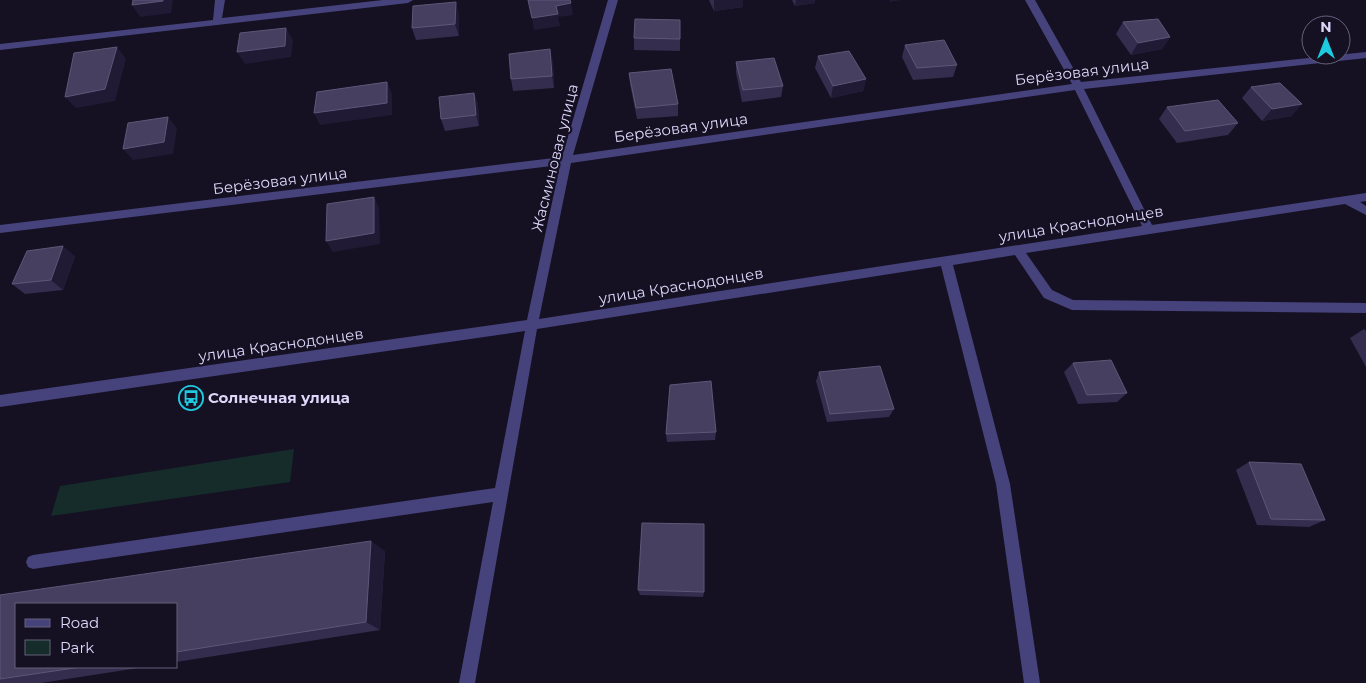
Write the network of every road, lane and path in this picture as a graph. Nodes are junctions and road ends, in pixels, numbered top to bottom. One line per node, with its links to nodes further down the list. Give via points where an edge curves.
1 (220, 0): 5 (street)
2 (408, 0): 5 (street)
3 (613, 0): 9 (street, Жасминовая улица)
4 (1030, 0): 8 (street)
5 (217, 21): 6 (street)
6 (0, 47)
7 (1366, 55): 8 (street, Берёзовая улица)
8 (1078, 86): 9 (street, Берёзовая улица); 14 (street)
9 (566, 160): 13 (street, Берёзовая улица); 18 (street, Жасминовая улица)
10 (1366, 197): 11 (street, улица Краснодонцев)
11 (1347, 200): 12 (street); 14 (street, улица Краснодонцев)
12 (1366, 211)
13 (0, 229)
14 (1149, 230): 15 (street, улица Краснодонцев)
15 (1018, 250): 16 (street, улица Краснодонцев); 17 (street, via 1048,294 1072,305)
16 (946, 261): 18 (street, улица Краснодонцев); 23 (street, via 1003,484)
17 (1366, 308)
18 (532, 325): 19 (street, улица Краснодонцев); 20 (street, Жасминовая улица)
19 (0, 401)
20 (501, 494): 21 (street); 22 (street, Жасминовая улица)
21 (33, 562)
22 (467, 683)
23 (1032, 683)

